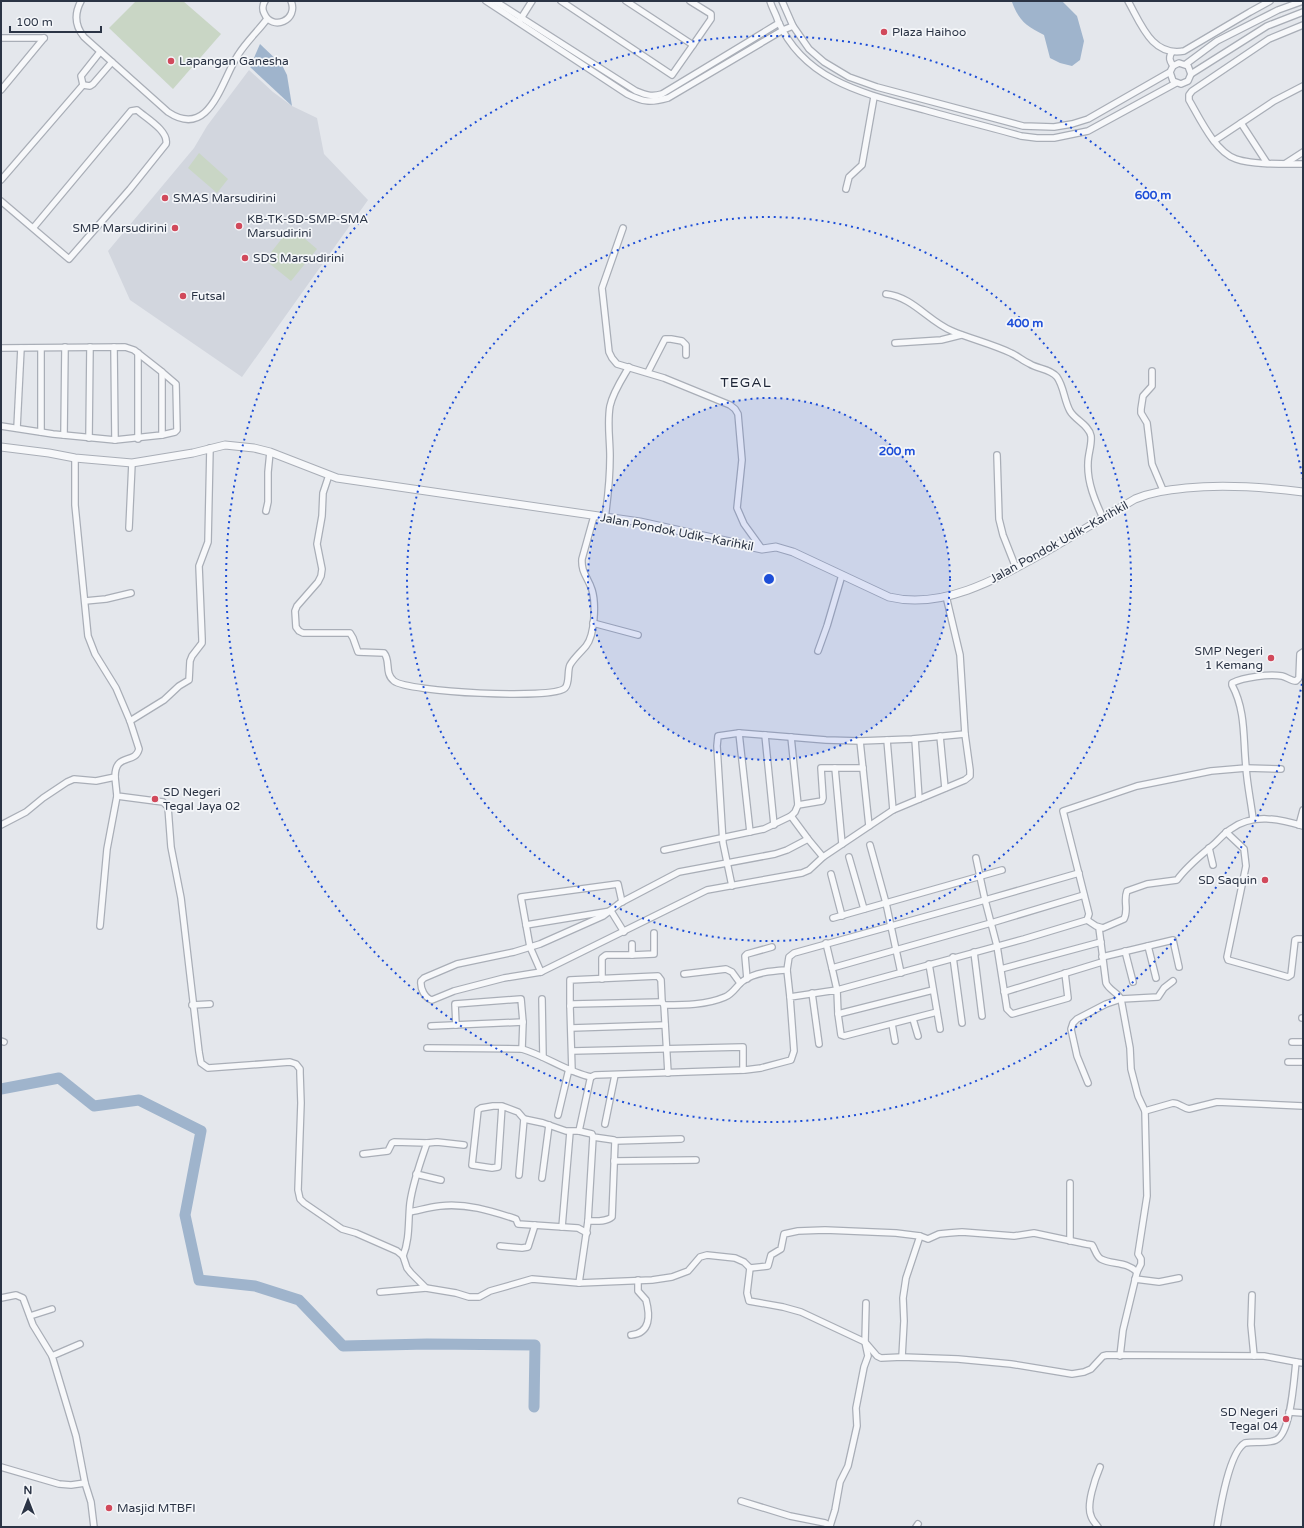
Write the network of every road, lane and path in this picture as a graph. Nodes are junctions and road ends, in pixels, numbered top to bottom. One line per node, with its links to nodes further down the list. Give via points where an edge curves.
1 (81, 1): 26 (street, via 76,24 79,31)
2 (291, 1): 16 (street, via 293,10 289,18 275,23)
3 (486, 1): 17 (street)
4 (495, 1): 17 (street)
5 (532, 1): 17 (street)
6 (562, 1): 23 (street, via 672,75)
7 (626, 1): 23 (street)
8 (690, 1): 23 (street, via 711,14 711,19)
9 (770, 1): 18 (street)
10 (782, 1): 20 (street)
11 (1270, 1): 27 (street, via 1184,51)
12 (1303, 1): 30 (street, via 1278,10 1217,41)
13 (263, 2): 16 (street, via 263,12)
14 (1130, 2): 27 (street, via 1152,43)
15 (1303, 12): 34 (street, via 1267,26)
16 (267, 19): 28 (street, via 238,54 209,110 196,118 182,119 174,116)
17 (520, 20): 29 (street, via 646,95 662,94); 32 (street, via 601,78 640,100 653,102 668,98)
18 (780, 23): 21 (street); 24 (street)
19 (1303, 25): 41 (street, via 1270,39 1192,91 1189,100)
20 (793, 26): 21 (street); 33 (street, via 809,49 824,62 849,77 877,88 1023,126 1054,127 1088,119)
21 (783, 30): 25 (street); 39 (street, via 797,52 816,69 844,86)
22 (1, 38): 38 (street, via 44,38)
23 (693, 45)
24 (743, 45): 25 (street); 29 (street)
25 (747, 51): 32 (street)
26 (100, 52): 28 (street); 36 (street, via 81,76)
27 (1172, 52): 31 (street, via 1169,60)
28 (112, 62): 36 (street, via 93,84)
29 (711, 64): 32 (street)
30 (1186, 64): 31 (street, via 1179,63); 34 (street)
31 (1173, 66): 33 (street)
32 (714, 70)
33 (1170, 72): 35 (street)
34 (1191, 74): 35 (street, via 1186,83)
35 (1176, 83): 39 (street, via 1088,131 1054,138 1021,136)
36 (83, 85): 46 (street)
37 (1303, 86): 40 (street)
38 (1, 90)
39 (874, 97): 47 (street, via 862,165 849,178)
40 (1241, 123): 41 (street); 43 (street)
41 (1214, 141): 43 (street, via 1235,159)
42 (1303, 152): 44 (street)
43 (1267, 163): 44 (street)
44 (1286, 163): 45 (street)
45 (1303, 164)
46 (1, 180)
47 (846, 189)
48 (1, 201): 49 (street)
49 (34, 228): 49 (street, via 69,259 166,144 165,134 137,110 131,111)
50 (623, 228): 62 (street, via 603,283 602,294 609,352 614,361)
51 (886, 294): 52 (street, via 899,297 920,309 935,322)
52 (961, 335): 53 (street, via 941,340); 86 (street, via 1013,354 1030,365 1056,376 1071,412 1091,434 1088,473)
53 (895, 344)
54 (65, 347): 55 (street); 59 (street); 69 (street)
55 (90, 347): 56 (street); 71 (street)
56 (114, 347): 60 (street, via 125,347); 73 (street)
57 (1, 348): 58 (street)
58 (21, 348): 59 (street); 67 (street)
59 (41, 348): 68 (street)
60 (138, 353): 64 (street); 72 (street)
61 (686, 355): 65 (street, via 686,345 682,341 665,340)
62 (629, 367): 65 (street); 85 (street, via 611,405 609,489)
63 (1152, 371): 81 (street, via 1152,386 1143,396 1141,413 1148,423 1152,464)
64 (162, 372): 70 (street); 70 (street, via 176,384 177,430)
65 (648, 372): 88 (street, via 730,405 737,412 742,460 736,508)
66 (1, 426): 67 (street)
67 (17, 428): 68 (street)
68 (41, 432): 69 (street)
69 (64, 435): 71 (street)
70 (162, 435): 72 (street)
71 (89, 438): 73 (street)
72 (138, 439): 73 (street)
73 (115, 440)
74 (1, 447): 78 (street, Jalan Pondok Udik–Karihkil)
75 (210, 448): 76 (street, Jalan Pondok Udik–Karihkil, via 225,445); 79 (street, Jalan Pondok Udik–Karihkil); 98 (street, via 208,542 199,566 202,643 190,661 189,680 164,700)
76 (270, 452): 80 (street, Jalan Pondok Udik–Karihkil); 83 (street)
77 (997, 455): 89 (street, via 999,519)
78 (75, 458): 79 (street, Jalan Pondok Udik–Karihkil); 93 (street, via 75,505)
79 (132, 463): 87 (street)
80 (329, 475): 84 (street, Jalan Pondok Udik–Karihkil); 94 (street, via 323,493 318,544 321,576 297,606 295,620 299,631 350,633 358,652 384,653 387,657 387,671 398,683 439,690 503,695 564,689 567,686 571,664 589,642)
81 (1163, 490): 82 (street, Jalan Pondok Udik–Karihkil, via 1236,485); 86 (street, Jalan Pondok Udik–Karihkil, via 1135,499)
82 (1303, 492)
83 (266, 511)
84 (594, 516): 85 (street, Jalan Pondok Udik–Karihkil); 94 (street, via 582,559 583,571 594,597)
85 (605, 518): 88 (street, Jalan Pondok Udik–Karihkil, via 640,522)
86 (1103, 518): 89 (street, Jalan Pondok Udik–Karihkil)
87 (129, 528)
88 (762, 549): 90 (street, Jalan Pondok Udik–Karihkil, via 776,547 793,552)
89 (1016, 568): 92 (street, Jalan Pondok Udik–Karihkil)
90 (842, 575): 92 (street, Jalan Pondok Udik–Karihkil, via 889,597 904,601); 96 (street)
91 (131, 593): 93 (street)
92 (946, 596): 100 (street, via 960,655)
93 (85, 601): 98 (street, via 91,646 116,688)
94 (593, 623): 95 (street)
95 (638, 635)
96 (818, 651)
97 (1303, 652): 109 (street, via 1300,654 1296,681 1274,675 1232,683 1239,698 1244,727)
98 (130, 721): 111 (street, via 139,745 138,752 118,763)
99 (739, 733): 101 (street); 124 (street); 126 (street, via 721,735 717,739)
100 (965, 734): 102 (street); 112 (street, via 970,776)
101 (765, 735): 103 (street); 121 (street)
102 (940, 736): 104 (street); 112 (street)
103 (791, 737): 105 (street); 115 (street)
104 (915, 739): 106 (street); 114 (street)
105 (860, 740): 106 (street); 108 (street)
106 (887, 740): 116 (street)
107 (835, 768): 108 (street); 115 (street, via 821,768 822,802); 128 (street)
108 (863, 768): 123 (street)
109 (1246, 768): 110 (street); 119 (street); 138 (street, via 1211,771 1137,786 1063,812)
110 (1281, 769)
111 (115, 777): 113 (street); 120 (street, via 96,781 74,779 26,812)
112 (945, 788): 114 (street)
113 (117, 796): 153 (street, via 107,849); 196 (street, via 163,802 168,807 171,847 183,912)
114 (919, 799): 116 (street)
115 (798, 806): 118 (street)
116 (893, 810): 123 (street)
117 (1303, 810): 122 (street)
118 (791, 816): 121 (street); 127 (street)
119 (1253, 819): 122 (street); 125 (street)
120 (1, 825)
121 (774, 825): 124 (street)
122 (1301, 825)
123 (869, 826): 128 (street)
124 (750, 832): 126 (street)
125 (1226, 832): 130 (street); 158 (street, via 1244,848 1246,866 1228,960 1288,977 1291,975 1295,940)
126 (722, 837): 131 (street); 135 (street)
127 (808, 839): 133 (street); 135 (street, via 781,852)
128 (842, 844): 133 (street)
129 (870, 845): 145 (street)
130 (1209, 848): 136 (street); 155 (street, via 1184,870 1177,880 1147,884 1127,892 1127,911 1124,919)
131 (664, 850)
132 (849, 856): 146 (street)
133 (823, 857): 141 (street, via 802,873)
134 (976, 858): 140 (street)
135 (726, 863): 141 (street); 144 (street, via 679,872)
136 (1213, 865)
137 (1002, 870): 140 (street)
138 (1079, 873): 142 (street); 143 (street)
139 (830, 874): 148 (street)
140 (980, 877): 143 (street); 145 (street)
141 (732, 886): 156 (street, via 707,890)
142 (1084, 895): 150 (street); 151 (street)
143 (985, 900): 151 (street); 154 (street)
144 (622, 902): 147 (street); 152 (street, via 618,884 521,897)
145 (886, 903): 146 (street); 154 (street)
146 (864, 910): 148 (street)
147 (611, 911): 152 (street); 156 (street); 164 (street, via 596,920)
148 (842, 916): 149 (street)
149 (833, 918)
150 (1088, 920): 155 (street); 162 (street)
151 (991, 924): 162 (street); 166 (street)
152 (526, 925): 164 (street)
153 (100, 926)
154 (891, 926): 160 (street); 166 (street)
155 (1099, 928): 159 (street)
156 (624, 932): 177 (street)
157 (654, 933): 169 (street, via 654,954)
158 (1303, 939)
159 (1100, 942): 171 (street); 175 (street)
160 (826, 943): 174 (street); 176 (street, via 794,953 789,957)
161 (632, 944): 169 (street)
162 (997, 946): 168 (street); 175 (street)
163 (1148, 946): 167 (street); 173 (street, via 1173,940); 183 (street)
164 (530, 947): 177 (street); 177 (street, via 456,964 424,978 421,981 422,988 426,996 432,1000 476,985)
165 (772, 947): 182 (street, via 745,956)
166 (896, 950): 174 (street); 178 (street)
167 (1125, 951): 171 (street); 185 (street)
168 (974, 952): 170 (street); 200 (street)
169 (632, 955): 181 (street, via 606,955 602,958)
170 (953, 957): 172 (street); 203 (street)
171 (1102, 959): 179 (street); 193 (street, via 1106,983)
172 (929, 964): 178 (street); 188 (street)
173 (1179, 966)
174 (832, 968): 187 (street)
175 (1001, 969): 189 (street)
176 (788, 970): 182 (street); 191 (street)
177 (541, 972)
178 (901, 973): 187 (street)
179 (1065, 973): 189 (street); 189 (street, via 1068,998 1012,1014 1007,1009)
180 (684, 974): 186 (street, via 726,968)
181 (602, 978): 195 (street, via 658,976 661,980); 197 (street, via 570,980)
182 (747, 978): 186 (street)
183 (1156, 978)
184 (1174, 981): 193 (street, via 1164,988 1158,997)
185 (1132, 982)
186 (740, 983): 195 (street, via 724,998 692,1005)
187 (836, 990): 190 (street); 199 (street)
188 (933, 990): 198 (street); 199 (street)
189 (1004, 992)
190 (812, 993): 191 (street); 214 (street)
191 (790, 997): 223 (street, via 794,1051 791,1060)
192 (542, 999): 219 (street)
193 (1121, 999): 227 (street, via 1106,1004 1073,1024 1077,1056); 230 (street, via 1131,1069)
194 (210, 1004): 196 (street)
195 (663, 1004): 197 (street); 206 (street)
196 (192, 1005): 258 (street, via 200,1056 202,1063 208,1068 290,1062 296,1064 300,1069 300,1198 342,1230 356,1233)
197 (570, 1006): 208 (street)
198 (937, 1012): 201 (street); 209 (street)
199 (838, 1014): 204 (street, via 841,1035 844,1036)
200 (982, 1016)
201 (913, 1019): 204 (street); 210 (street)
202 (523, 1022): 205 (street); 205 (street, via 520,999 455,1004); 216 (street)
203 (962, 1023)
204 (892, 1024): 211 (street)
205 (456, 1025): 207 (street)
206 (665, 1025): 208 (street); 217 (street)
207 (431, 1026)
208 (571, 1028): 218 (street)
209 (940, 1029)
210 (918, 1036)
211 (895, 1041)
212 (1292, 1042): 213 (street)
213 (1303, 1042)
214 (819, 1044)
215 (427, 1048): 216 (street)
216 (522, 1048): 219 (street)
217 (666, 1049): 218 (street); 223 (street, via 743,1047); 224 (street)
218 (572, 1051): 222 (street)
219 (543, 1057): 222 (street)
220 (1288, 1062): 221 (street)
221 (1303, 1062)
222 (570, 1070): 226 (street); 231 (street)
223 (743, 1070): 224 (street)
224 (668, 1073): 225 (street)
225 (615, 1075): 226 (street); 233 (street)
226 (591, 1076): 235 (street)
227 (1088, 1083)
228 (502, 1106): 228 (street, via 478,1110 472,1165 492,1168 498,1166); 232 (street, via 518,1112)
229 (1303, 1106): 230 (street, via 1217,1102 1189,1109 1173,1103)
230 (1145, 1111): 260 (street, via 1147,1196 1138,1254 1141,1264)
231 (558, 1115)
232 (524, 1119): 234 (street); 246 (street)
233 (605, 1124)
234 (549, 1125): 236 (street); 247 (street)
235 (579, 1131): 236 (street); 237 (street, via 588,1132)
236 (570, 1132): 253 (street)
237 (593, 1137): 239 (street); 251 (street)
238 (681, 1139): 239 (street)
239 (615, 1141): 244 (street)
240 (427, 1143): 241 (street); 242 (street, via 394,1142 388,1151); 245 (street)
241 (464, 1145)
242 (362, 1154)
243 (696, 1160): 244 (street)
244 (614, 1161): 251 (street, via 612,1217)
245 (416, 1174): 248 (street); 250 (street)
246 (519, 1174)
247 (542, 1178)
248 (441, 1180)
249 (1070, 1183): 256 (street)
250 (410, 1212): 252 (street, via 440,1206 473,1207 516,1219 518,1224); 258 (street, via 406,1250)
251 (588, 1221): 254 (street)
252 (535, 1225): 253 (street); 257 (street, via 528,1247)
253 (562, 1227): 254 (street, via 578,1228)
254 (587, 1233): 264 (street)
255 (920, 1236): 256 (street, via 928,1239 939,1234 962,1232 1014,1236 1034,1233); 259 (street, via 825,1230 798,1231 784,1234 781,1249 771,1255 768,1266); 278 (street, via 906,1278 903,1298)
256 (1070, 1241): 260 (street, via 1092,1246 1102,1260 1120,1263)
257 (500, 1246)
258 (403, 1256): 265 (street, via 407,1268)
259 (750, 1268): 263 (street, via 735,1258 707,1255 683,1274); 273 (street, via 747,1293 749,1301 793,1309)
260 (1137, 1272): 262 (street)
261 (1179, 1278): 262 (street, via 1159,1282)
262 (1135, 1279): 276 (street, via 1123,1330)
263 (638, 1280): 264 (street); 272 (street, via 638,1291 646,1300 648,1324 641,1332)
264 (579, 1283): 265 (street, via 532,1279 474,1297)
265 (426, 1288): 266 (street)
266 (380, 1292)
267 (1252, 1294): 277 (street)
268 (1, 1298): 271 (street, via 20,1296)
269 (866, 1303): 273 (street)
270 (52, 1308): 271 (street)
271 (30, 1316): 275 (street)
272 (631, 1335)
273 (865, 1342): 278 (street, via 879,1357); 287 (street, via 868,1356 856,1408 857,1426)
274 (80, 1344): 275 (street)
275 (52, 1356): 285 (street, via 76,1436)
276 (1120, 1356): 277 (street); 278 (street, via 1103,1356 1091,1369 1072,1374 979,1360)
277 (1254, 1356): 279 (street)
278 (902, 1357)
279 (1296, 1362): 280 (street); 281 (street)
280 (1303, 1363)
281 (1289, 1412): 282 (street); 290 (street, via 1284,1430 1278,1439 1245,1443 1239,1449 1223,1490)
282 (1303, 1413)
283 (1, 1468): 285 (street, via 59,1484)
284 (1100, 1468): 289 (street, via 1093,1482 1090,1508 1091,1516)
285 (85, 1483): 288 (street, via 91,1502)
286 (741, 1501): 287 (street)
287 (830, 1526)
288 (94, 1527)
289 (1098, 1527)
290 (1217, 1527)

